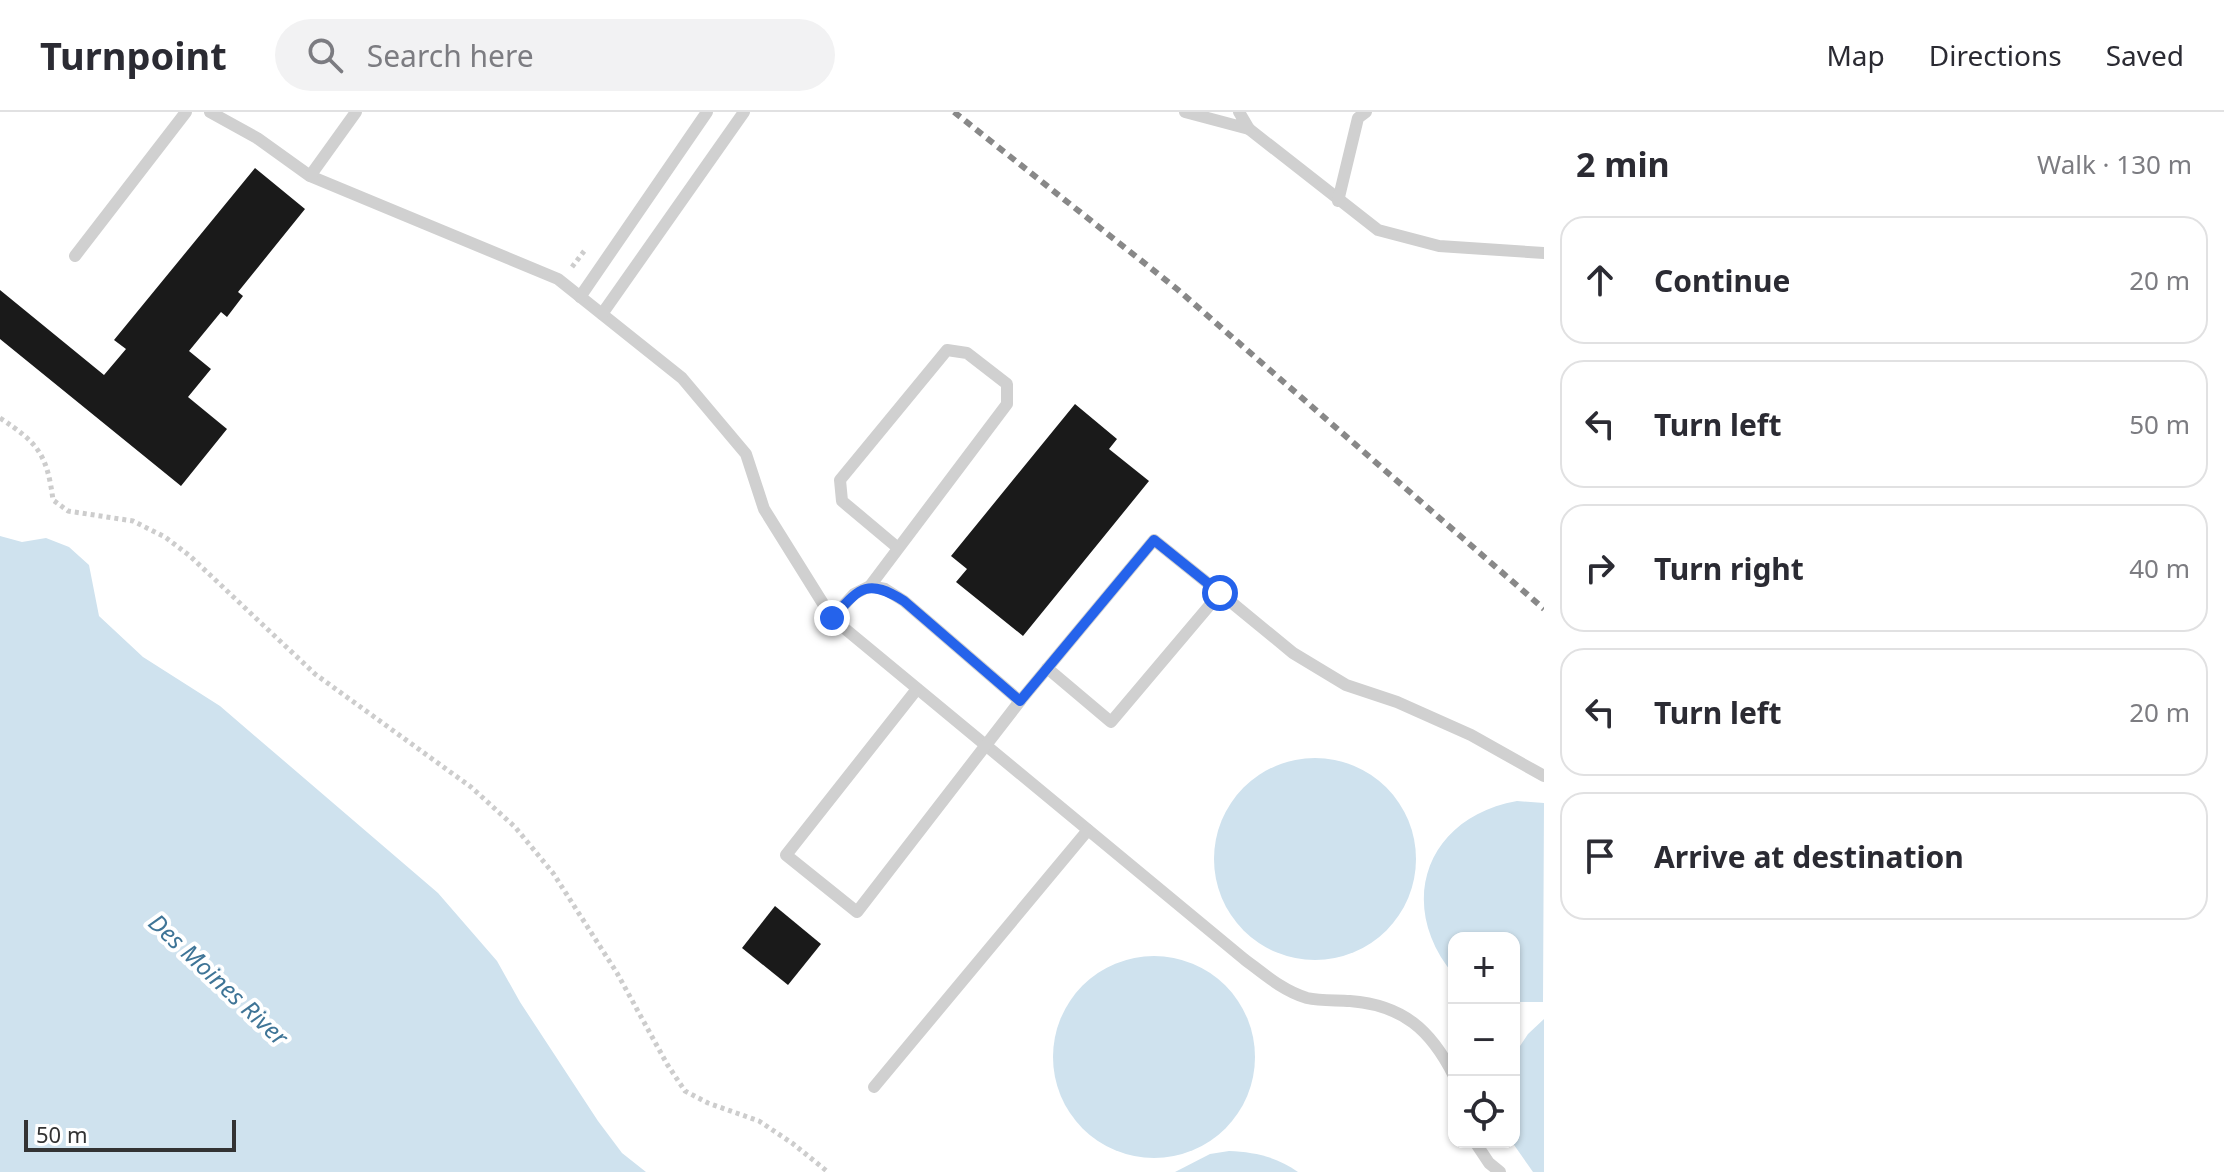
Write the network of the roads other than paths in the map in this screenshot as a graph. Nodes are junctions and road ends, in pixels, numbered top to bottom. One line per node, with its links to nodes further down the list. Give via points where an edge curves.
1 (186, 112): 13 (lane)
2 (210, 112): 10 (lane)
3 (707, 112): 14 (lane)
4 (744, 112): 15 (lane)
5 (1185, 112): 9 (lane)
6 (1239, 112): 9 (lane)
7 (351, 114): 10 (lane)
8 (1358, 114): 11 (lane)
9 (1249, 129): 11 (lane)
10 (310, 176): 14 (lane, via 558,279)
11 (1338, 201): 12 (lane, via 1378,230 1439,246)
12 (1544, 253)
13 (75, 256)
14 (580, 297): 15 (lane)
15 (602, 314): 19 (lane, via 682,378 746,454 764,509)
16 (898, 548): 16 (lane, via 1007,404 1007,384 967,353 947,350 840,480 842,501); 17 (lane)
17 (870, 586): 19 (lane, via 854,594); 22 (lane, via 904,601)
18 (1220, 593): 20 (lane, via 1154,540); 20 (lane, via 1111,722); 24 (lane, via 1293,653 1346,685 1471,735)
19 (832, 618): 21 (lane)
20 (1047, 668): 22 (lane)
21 (917, 689): 23 (lane); 23 (lane, via 786,855 857,912)
22 (1020, 701): 23 (lane)
23 (985, 745): 25 (lane)
24 (1544, 776)
25 (1088, 830): 26 (lane, via 1282,988 1309,998 1392,1009 1420,1027); 27 (lane)
26 (1448, 1064)
27 (874, 1087)
28 (1479, 1148): 29 (lane)
29 (1500, 1172)

